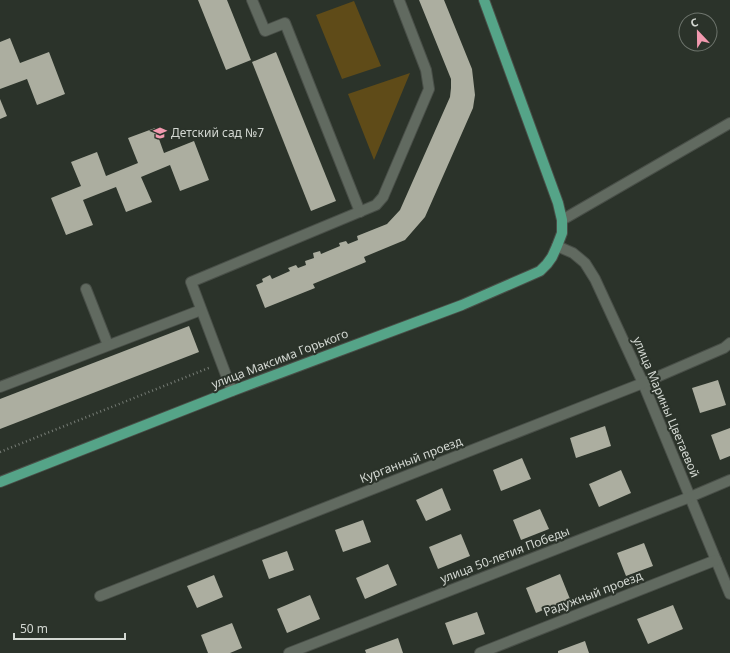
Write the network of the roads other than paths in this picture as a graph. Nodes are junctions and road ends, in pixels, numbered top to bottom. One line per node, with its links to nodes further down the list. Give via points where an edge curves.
1 (252, 0): 5 (street, via 265,31 285,22)
2 (399, 0): 5 (street, via 426,70 428,89 383,196 376,205)
3 (484, 0): 6 (main road)
4 (730, 123): 6 (street)
5 (360, 212): 9 (street, via 191,282)
6 (562, 220): 7 (main road, улица Максима Горького, via 562,233)
7 (557, 246): 12 (street, улица Марины Цветаевой, via 573,253 585,263 595,279); 14 (main road, улица Максима Горького, via 552,257 540,271 462,305)
8 (86, 289): 11 (street)
9 (201, 310): 11 (street); 14 (street)
10 (730, 343): 12 (street, Курганный проезд, via 724,348)
11 (108, 345): 13 (street)
12 (643, 383): 17 (street, улица Марины Цветаевой); 20 (street, Курганный проезд)
13 (0, 387)
14 (232, 392): 16 (main road, улица Максима Горького)
15 (730, 480): 17 (street, улица 50-летия Победы)
16 (0, 482)
17 (690, 498): 18 (street, улица Марины Цветаевой); 21 (street, улица 50-летия Победы)
18 (716, 560): 19 (street, улица Марины Цветаевой); 22 (street, Радужный проезд)
19 (730, 594)
20 (100, 596)
21 (289, 653)
22 (480, 653)

